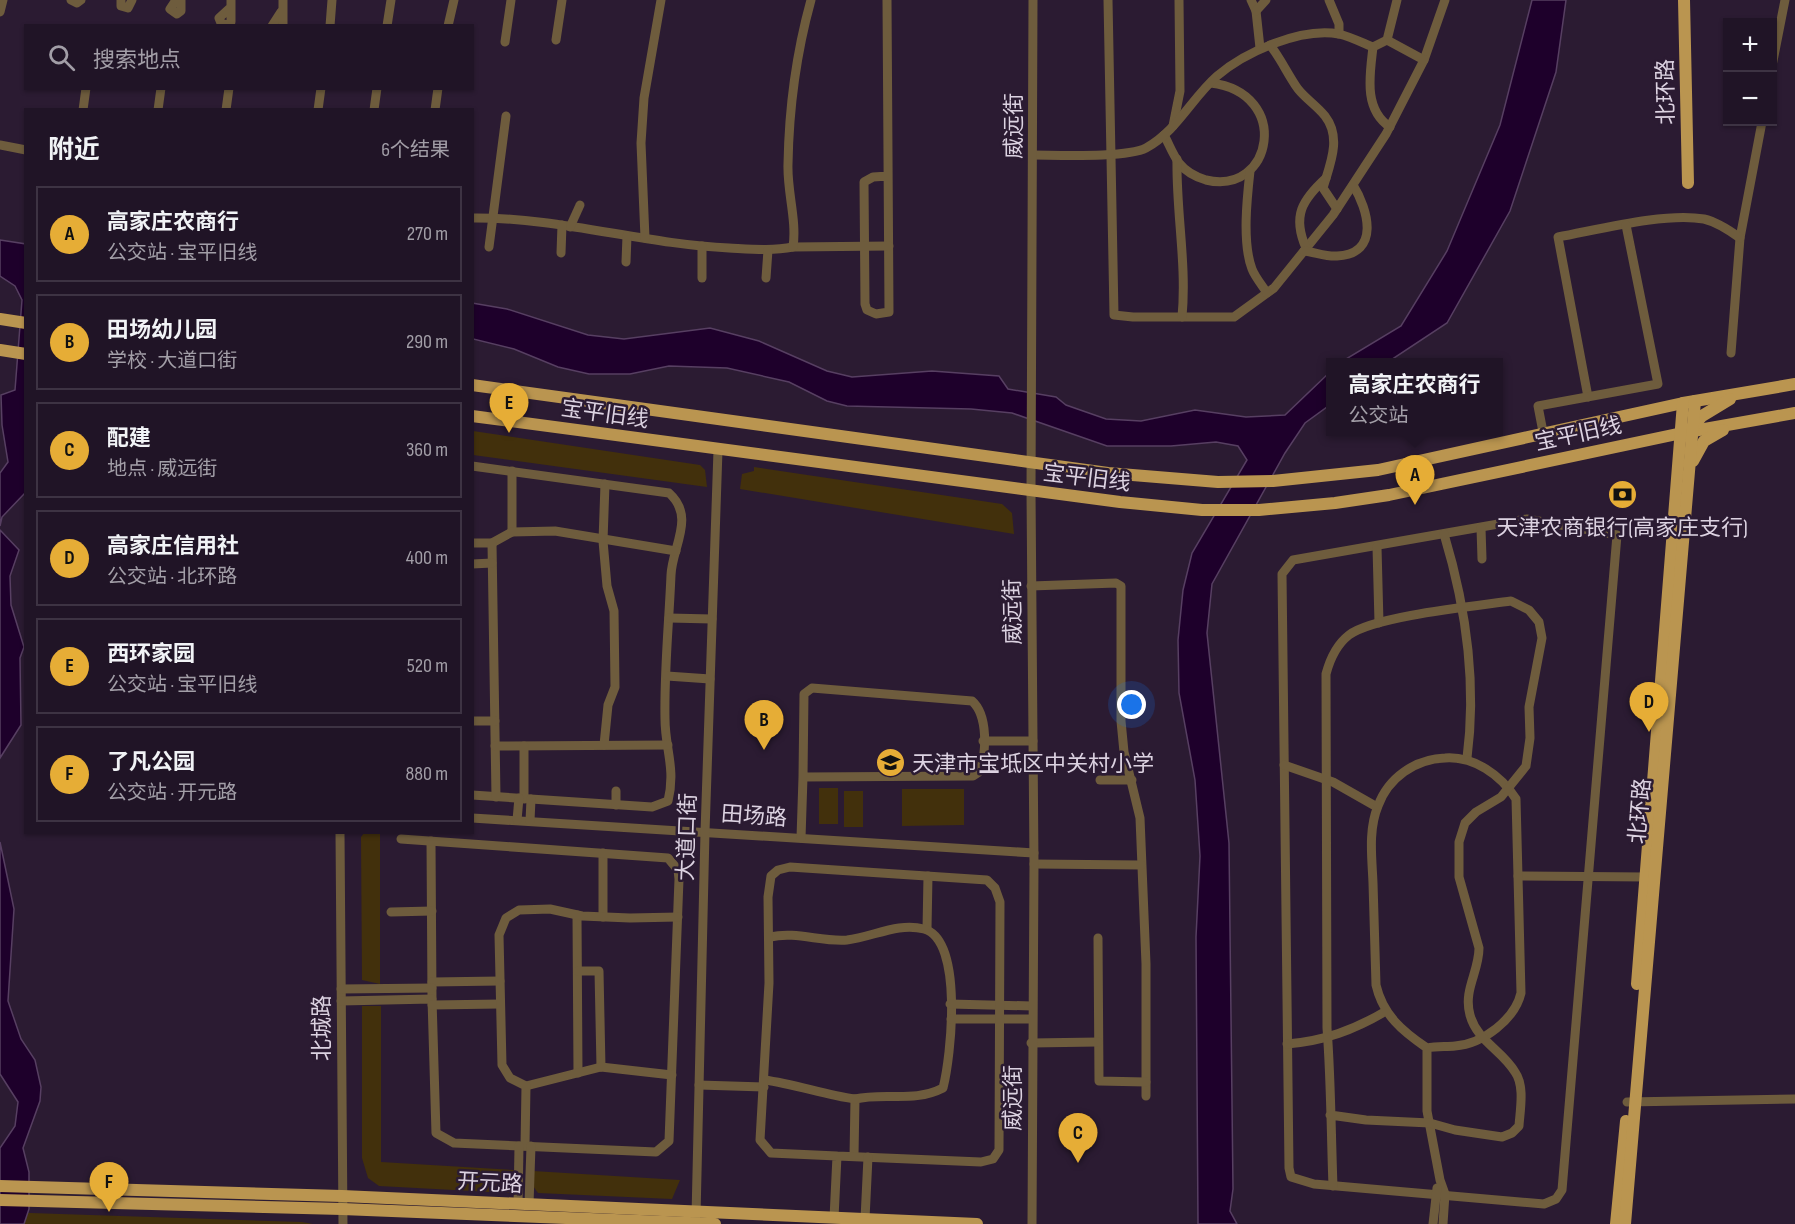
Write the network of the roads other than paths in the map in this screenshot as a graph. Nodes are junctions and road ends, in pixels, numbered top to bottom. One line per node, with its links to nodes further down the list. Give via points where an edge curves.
1 (3, 0): 28 (street)
2 (70, 0): 3 (street)
3 (81, 0)
4 (121, 0): 5 (street, via 121,6 128,8)
5 (132, 0)
6 (176, 0): 7 (street, via 170,9 177,14 181,11)
7 (181, 0)
8 (283, 0): 29 (street)
9 (332, 0): 32 (street)
10 (391, 0): 33 (street)
11 (454, 0): 34 (street)
12 (511, 0): 38 (street)
13 (562, 0): 36 (street)
14 (661, 0): 79 (street, via 644,98 641,143)
15 (812, 0): 84 (street, via 799,43 792,92 787,167)
16 (887, 0): 68 (street)
17 (1033, 0): 65 (street, 威远街)
18 (1108, 0): 64 (street)
19 (1179, 0): 60 (street, via 1180,91)
20 (1251, 0): 27 (street)
21 (1266, 0): 27 (street)
22 (1329, 0): 35 (street)
23 (1397, 0): 37 (street)
24 (1445, 0): 43 (street)
25 (1684, 0): 70 (main road, 北环路)
26 (1785, 0): 39 (street)
27 (1256, 11): 42 (street)
28 (0, 12)
29 (281, 12): 30 (street); 31 (street)
30 (273, 24)
31 (283, 24)
32 (330, 24)
33 (387, 24)
34 (448, 24)
35 (1339, 34): 40 (street, via 1311,34); 41 (street)
36 (556, 39)
37 (1387, 40): 41 (street); 43 (street)
38 (505, 42)
39 (1777, 44)
40 (1270, 45): 42 (street); 69 (street, via 1297,87 1333,130 1334,153)
41 (1374, 47): 59 (street, via 1369,92 1373,106)
42 (1260, 48): 44 (street)
43 (1424, 60): 59 (street)
44 (1211, 83): 60 (street); 67 (street, via 1226,85 1257,105 1264,126 1261,156)
45 (86, 90): 51 (street)
46 (161, 90): 52 (street)
47 (229, 90): 53 (street)
48 (321, 90): 54 (street)
49 (377, 90): 55 (street)
50 (438, 90): 56 (street)
51 (83, 108)
52 (158, 108)
53 (226, 108)
54 (318, 108)
55 (374, 108)
56 (435, 108)
57 (506, 116): 75 (street)
58 (1761, 126): 80 (street)
59 (1390, 127): 71 (street)
60 (1173, 128): 61 (street)
61 (1164, 135): 64 (street, via 1144,149); 66 (street)
62 (0, 146): 63 (street)
63 (24, 150)
64 (1111, 153): 65 (street); 93 (street, via 1114,315)
65 (1033, 155): 110 (street, 威远街)
66 (1177, 159): 67 (street, via 1195,177 1218,183); 93 (street)
67 (1250, 171): 92 (street, via 1248,255 1252,270)
68 (888, 176): 82 (street); 85 (street, via 864,182)
69 (1326, 178): 73 (street, via 1323,188); 87 (street, via 1305,198 1300,212)
70 (1688, 183)
71 (1353, 185): 73 (street); 87 (street, via 1367,213 1368,229 1363,242 1352,252 1336,256)
72 (580, 205): 77 (street)
73 (1337, 209): 87 (street)
74 (474, 218): 75 (street)
75 (491, 218): 77 (street); 83 (street)
76 (1626, 225): 80 (street, via 1704,219 1724,226); 102 (street, via 1558,237); 102 (street, via 1658,384)
77 (566, 226): 78 (street); 88 (street)
78 (627, 236): 79 (street); 89 (street)
79 (645, 238): 81 (street)
80 (1740, 238): 97 (street)
81 (702, 246): 86 (street); 90 (street)
82 (889, 246): 85 (street); 85 (street, via 889,312 883,314 867,310 865,304)
83 (489, 247)
84 (793, 247): 85 (street); 86 (street)
85 (864, 247)
86 (768, 250): 91 (street)
87 (1305, 250): 92 (street)
88 (561, 253)
89 (626, 262)
90 (702, 278)
91 (766, 278)
92 (1267, 293): 93 (street, via 1234,317)
93 (1182, 317)
94 (5, 320): 95 (main road)
95 (24, 323)
96 (2, 350): 98 (main road)
97 (1731, 353)
98 (24, 354)
99 (1795, 384): 101 (main road)
100 (474, 385): 110 (main road, 宝平旧线)
101 (1748, 392): 103 (main road, 宝平旧线); 107 (main road, via 1717,405)
102 (1588, 397): 108 (street, via 1538,406)
103 (1689, 402): 107 (main road); 108 (main road, 宝平旧线)
104 (1795, 413): 106 (main road)
105 (474, 416): 109 (main road, 宝平旧线)
106 (1750, 421): 107 (main road, 宝平旧线); 113 (main road, via 1721,430 1704,441)
107 (1689, 430): 113 (main road); 115 (main road, 宝平旧线, via 1389,495 1259,510 1202,510)
108 (1543, 432): 110 (main road, 宝平旧线, via 1378,470 1274,481 1152,478)
109 (718, 450): 115 (main road, 宝平旧线); 130 (street, 大道口街)
110 (1031, 462): 115 (street, 威远街)
111 (474, 466): 112 (street)
112 (512, 471): 114 (street); 117 (street)
113 (1683, 481): 170 (main road, 北环路); 209 (main road, 北环路)
114 (605, 484): 119 (street); 123 (street, via 669,493 682,520)
115 (1030, 491): 127 (street, 威远街)
116 (1481, 528): 118 (street); 124 (street); 169 (street, via 1527,519 1617,535)
117 (512, 532): 119 (street, via 555,531); 121 (street)
118 (1444, 534): 122 (street); 128 (street)
119 (603, 541): 123 (street); 138 (street, via 607,586 614,611 615,676)
120 (474, 543): 121 (street)
121 (492, 543): 125 (street)
122 (1377, 547): 131 (street); 143 (street, via 1293,560 1282,574)
123 (676, 551): 129 (street, via 671,566)
124 (1482, 559)
125 (492, 563): 126 (street); 135 (street)
126 (474, 564)
127 (1031, 586): 137 (street, 威远街); 146 (street, via 1116,582 1121,586 1121,721)
128 (1463, 608): 131 (street); 142 (street, via 1472,690); 148 (street, via 1511,601 1529,610 1539,622 1542,638 1529,707 1526,766)
129 (669, 618): 130 (street); 132 (street)
130 (712, 619): 133 (street, 大道口街)
131 (1379, 623): 147 (street, via 1350,634 1329,662)
132 (667, 676): 133 (street); 139 (street)
133 (710, 679): 158 (street, 大道口街)
134 (474, 721): 135 (street)
135 (495, 721): 140 (street)
136 (983, 741): 137 (street); 144 (street, via 983,764 973,776); 144 (street, via 983,716 972,701 813,688 804,694)
137 (1033, 741): 163 (street, 威远街)
138 (604, 745): 139 (street); 141 (street)
139 (668, 745): 153 (street, via 672,760 668,801 652,807)
140 (495, 746): 141 (street); 151 (street)
141 (524, 746): 152 (street)
142 (1467, 758): 148 (street); 154 (street, via 1432,759 1409,766)
143 (1284, 765): 147 (street); 197 (street)
144 (803, 777): 160 (street)
145 (1100, 780): 146 (street)
146 (1132, 780): 166 (street, via 1140,818)
147 (1327, 780): 154 (street); 193 (street)
148 (1509, 788): 168 (street, via 1516,800); 194 (street, via 1465,823 1459,842 1460,877 1479,948 1467,999 1473,1026)
149 (616, 791): 153 (street)
150 (474, 795): 151 (street)
151 (496, 797): 152 (street)
152 (524, 799): 153 (street); 156 (street); 157 (street)
153 (616, 805)
154 (1377, 807): 189 (street, via 1372,837 1376,985)
155 (474, 818): 156 (street, 田场路)
156 (517, 820): 157 (street, 田场路)
157 (530, 821): 158 (street, 田场路)
158 (705, 832): 160 (street, 田场路); 204 (street, 大道口街)
159 (340, 834): 182 (street, 北城路)
160 (801, 838): 163 (street, 田场路)
161 (400, 839): 162 (street)
162 (431, 841): 164 (street); 171 (street)
163 (1034, 852): 165 (street, 威远街)
164 (603, 854): 174 (street); 175 (street, via 668,858 673,862 679,879)
165 (1034, 864): 166 (street); 188 (street, 威远街)
166 (1141, 865): 202 (street)
167 (928, 876): 176 (street); 177 (street, via 790,867 778,870 771,876); 187 (street, via 987,880 995,888 1000,902)
168 (1518, 876): 169 (street); 194 (street, via 1521,993 1518,1003 1493,1032)
169 (1588, 876): 170 (street); 218 (street, via 1562,1190 1556,1199 1544,1204)
170 (1646, 877): 209 (main road, 北环路)
171 (432, 911): 172 (street); 181 (street)
172 (391, 912)
173 (577, 915): 174 (street); 179 (street); 180 (street, via 530,909 506,918 499,935)
174 (603, 917): 175 (street)
175 (678, 917): 201 (street)
176 (927, 929): 177 (street, via 898,927 847,940 790,933); 186 (street, via 941,940 947,955)
177 (770, 937): 203 (street)
178 (1098, 938): 195 (street)
179 (578, 971): 199 (street, via 599,971); 200 (street)
180 (500, 981): 181 (street); 185 (street)
181 (432, 985): 182 (street); 184 (street)
182 (341, 989): 183 (street, 北城路)
183 (341, 1001): 184 (street); 220 (street, 北城路)
184 (432, 1002): 185 (street); 212 (street, via 436,1133 454,1143)
185 (500, 1004): 205 (street, via 502,1065 510,1078)
186 (950, 1004): 187 (street); 191 (street)
187 (1000, 1005): 188 (street); 190 (street)
188 (1032, 1006): 192 (street, 威远街)
189 (1386, 1011): 193 (street, via 1346,1033); 198 (street)
190 (1000, 1018): 191 (street); 192 (street); 215 (street, via 999,1150 993,1159 981,1162)
191 (951, 1019): 207 (street, via 950,1063 943,1088 912,1098 872,1095)
192 (1032, 1019): 196 (street, 威远街)
193 (1328, 1037): 197 (street); 210 (street)
194 (1481, 1037): 198 (street, via 1455,1046); 211 (street, via 1519,1079 1519,1126 1502,1137)
195 (1098, 1042): 196 (street); 202 (street, via 1098,1081)
196 (1031, 1043): 228 (street, 威远街)
197 (1287, 1044): 217 (street, via 1291,1177)
198 (1427, 1048): 211 (street)
199 (601, 1067): 200 (street); 201 (street)
200 (578, 1073): 205 (street)
201 (672, 1075): 212 (street, via 669,1141 657,1152)
202 (1146, 1082): 206 (street)
203 (764, 1084): 204 (street); 207 (street, via 793,1083 825,1095); 213 (street, via 760,1140 764,1148 771,1153)
204 (699, 1085): 224 (street, 大道口街)
205 (526, 1086): 212 (street)
206 (1146, 1096)
207 (855, 1099): 214 (street)
208 (1795, 1099): 209 (street)
209 (1631, 1102): 231 (main road, 北环路); 232 (main road, 北环路)
210 (1330, 1115): 211 (street); 217 (street)
211 (1430, 1123): 218 (street)
212 (525, 1146): 221 (street)
213 (837, 1156): 214 (street); 222 (street)
214 (854, 1156): 215 (street)
215 (868, 1157): 223 (street)
216 (0, 1186): 220 (main road, 开元路)
217 (1333, 1186): 218 (street)
218 (1440, 1194): 229 (street); 230 (street)
219 (0, 1200): 220 (main road, 开元路)
220 (342, 1202): 221 (main road, 开元路); 224 (main road, 开元路); 225 (street, 北城路)
221 (524, 1204): 224 (main road, 开元路)
222 (834, 1218): 223 (main road, 开元路); 224 (main road, 开元路)
223 (865, 1219): 227 (main road, 开元路)
224 (696, 1220): 226 (main road, 开元路)
225 (343, 1224)
226 (715, 1224)
227 (977, 1224)
228 (1032, 1224)
229 (1433, 1224)
230 (1443, 1224)
231 (1616, 1224)
232 (1625, 1224)

